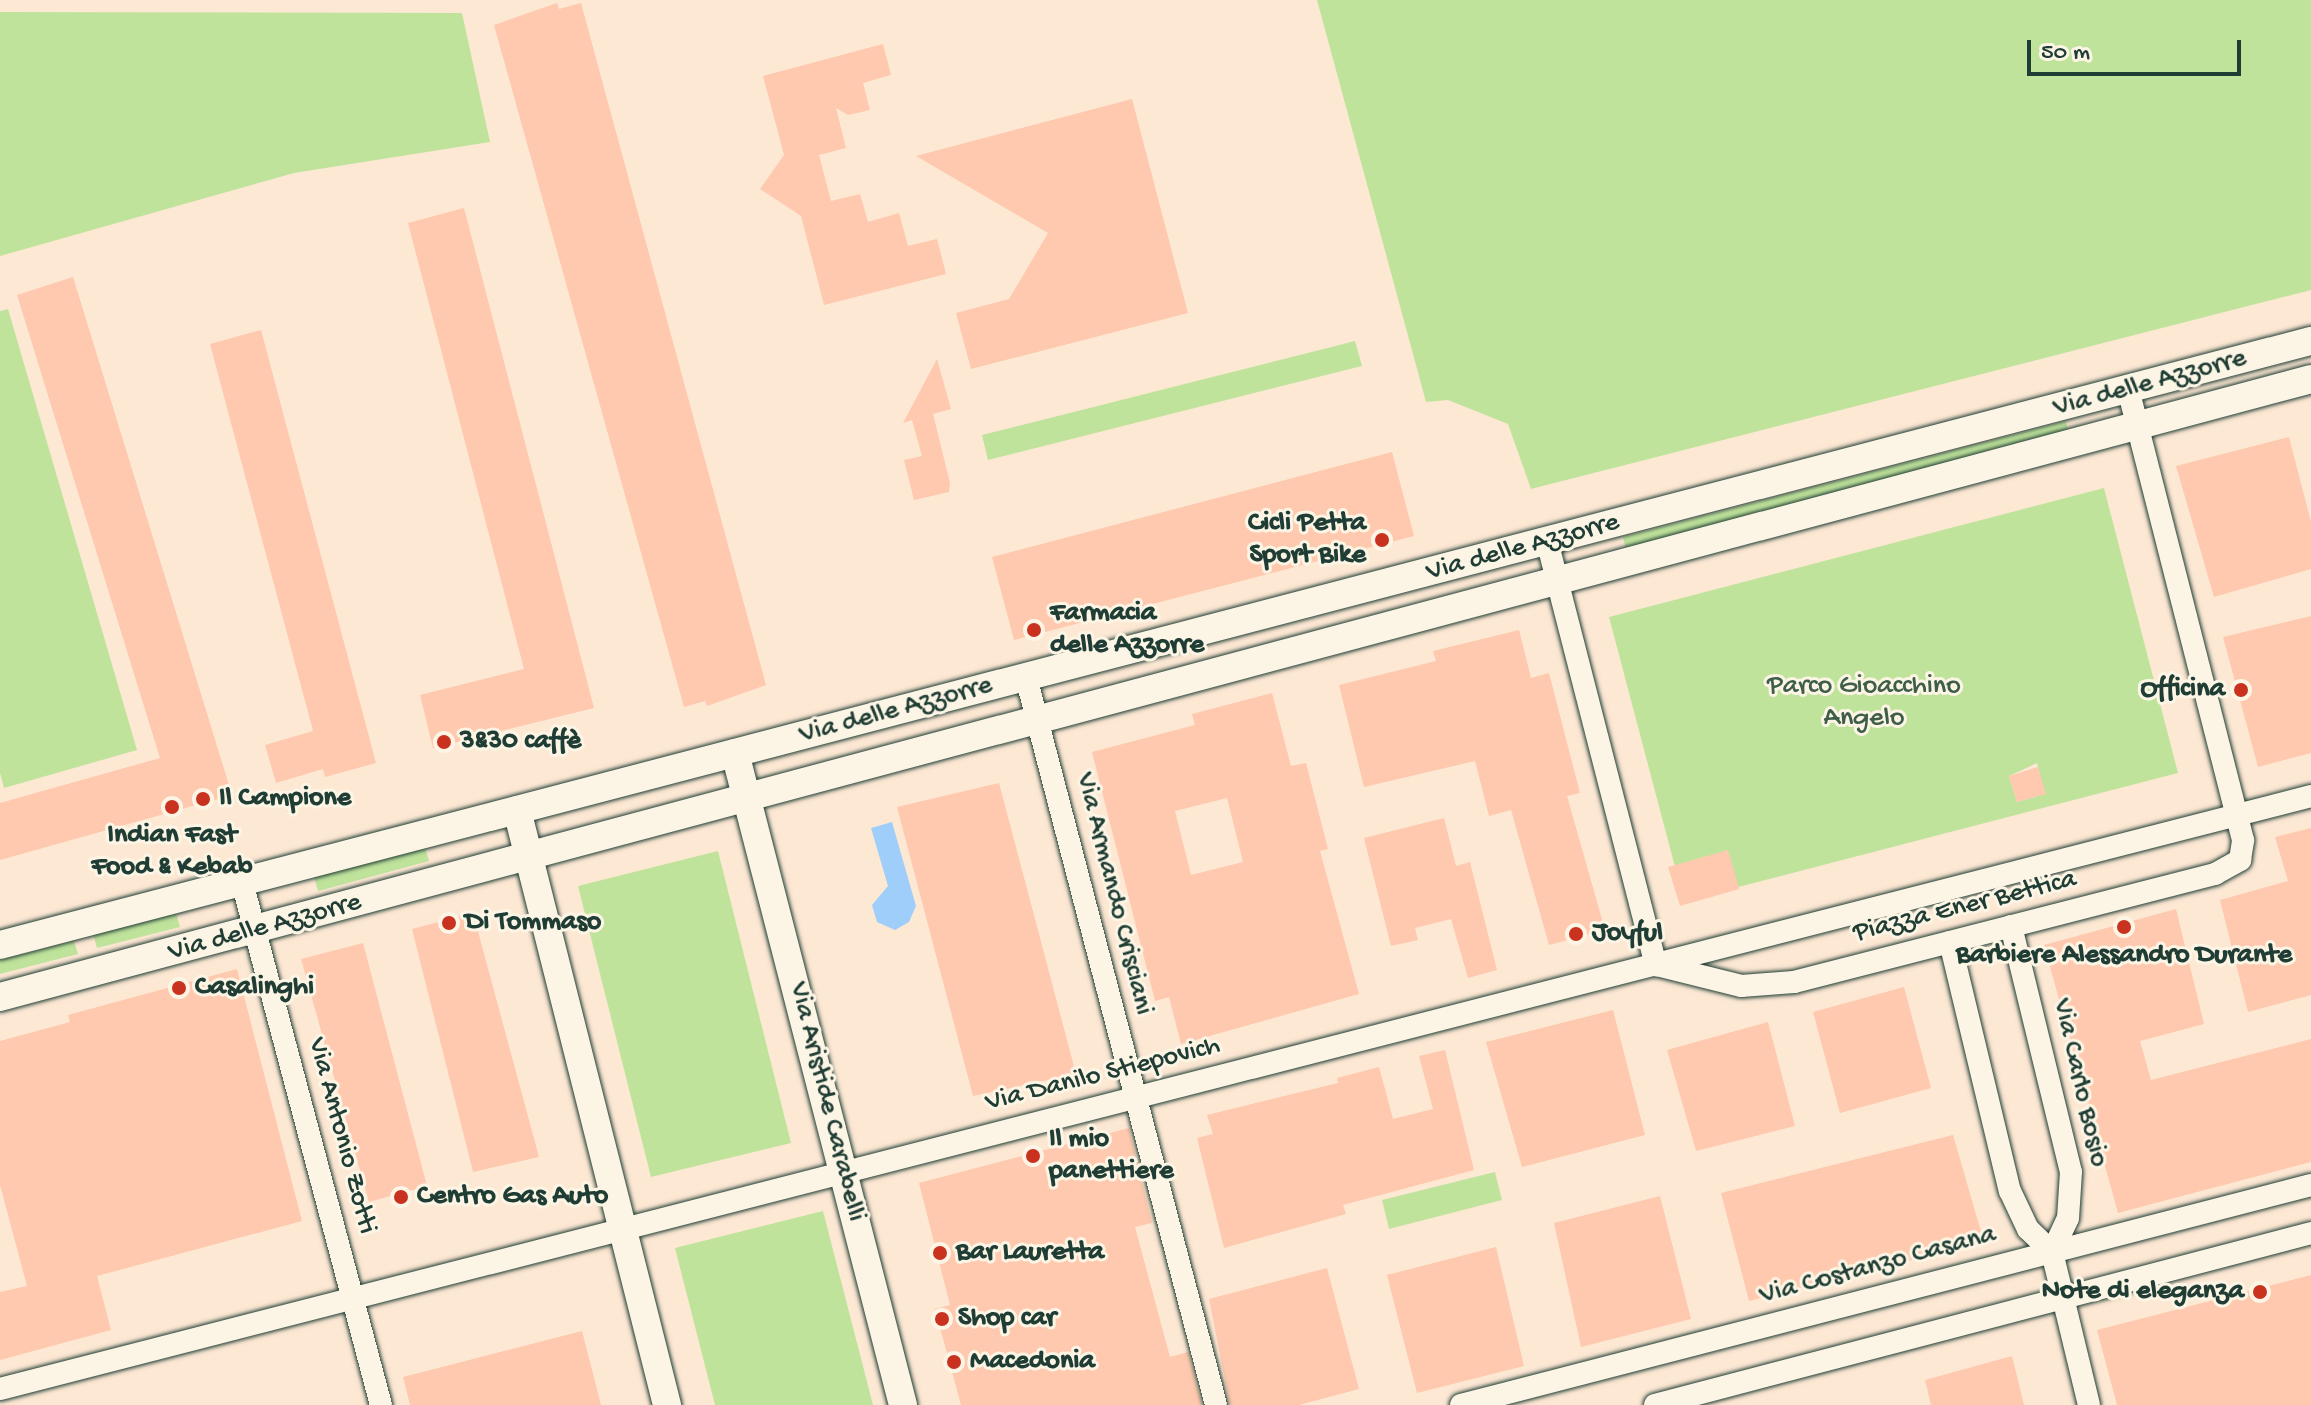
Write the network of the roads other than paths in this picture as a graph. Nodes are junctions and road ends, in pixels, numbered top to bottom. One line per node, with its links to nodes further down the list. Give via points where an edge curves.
1 (2311, 341): 3 (street, Via delle Azzorre)
2 (2311, 379): 4 (street, Via delle Azzorre)
3 (2128, 390): 4 (street, Piazza Ener Bettica); 5 (street, Via delle Azzorre)
4 (2138, 426): 6 (street, Via delle Azzorre); 13 (street, Piazza Ener Bettica)
5 (1547, 541): 6 (street); 7 (street, Via delle Azzorre)
6 (1557, 582): 8 (street, Via delle Azzorre); 20 (street)
7 (1026, 677): 8 (street, Via Armando Crisciani); 9 (street, Via delle Azzorre)
8 (1038, 721): 11 (street, Via delle Azzorre); 22 (street, Via Armando Crisciani)
9 (735, 753): 11 (street); 12 (street, Via delle Azzorre)
10 (2311, 796): 13 (street)
11 (748, 799): 14 (street, Via delle Azzorre); 23 (street, Via Aristide Carabelli)
12 (517, 810): 14 (street); 15 (street, Via delle Azzorre)
13 (2236, 816): 16 (street, Piazza Ener Bettica, via 2244,847 2240,860 2226,870); 20 (street, Piazza Ener Bettica)
14 (531, 858): 17 (street, Via delle Azzorre); 25 (street)
15 (242, 882): 17 (street, Via Antonio Zotti); 19 (street, Via delle Azzorre)
16 (2011, 926): 18 (street, Piazza Ener Bettica); 27 (street, Via Carlo Bosio, via 2071,1172 2068,1218)
17 (256, 930): 21 (street, Via delle Azzorre); 29 (street, Via Antonio Zotti)
18 (1950, 942): 20 (street, Piazza Ener Bettica, via 1765,986 1727,985); 27 (street, via 2010,1191 2028,1229)
19 (0, 945)
20 (1656, 965): 22 (street, Via Danilo Stiepovich)
21 (0, 997)
22 (1134, 1098): 23 (street, Via Danilo Stiepovich); 34 (street, Via Armando Crisciani)
23 (844, 1172): 25 (street, Via Danilo Stiepovich); 33 (street, Via Aristide Carabelli)
24 (2311, 1185): 27 (street, Via Costanzo Casana)
25 (625, 1230): 29 (street, Via Danilo Stiepovich); 32 (street)
26 (2311, 1233): 28 (street)
27 (2052, 1252): 28 (street); 35 (street, Via Costanzo Casana)
28 (2064, 1297): 36 (street); 37 (street)
29 (353, 1298): 30 (street, Via Danilo Stiepovich); 31 (street, Via Antonio Zotti)
30 (0, 1389)
31 (381, 1405)
32 (667, 1405)
33 (903, 1405)
34 (1216, 1405)
35 (1461, 1405)
36 (1655, 1405)
37 (2089, 1405)

